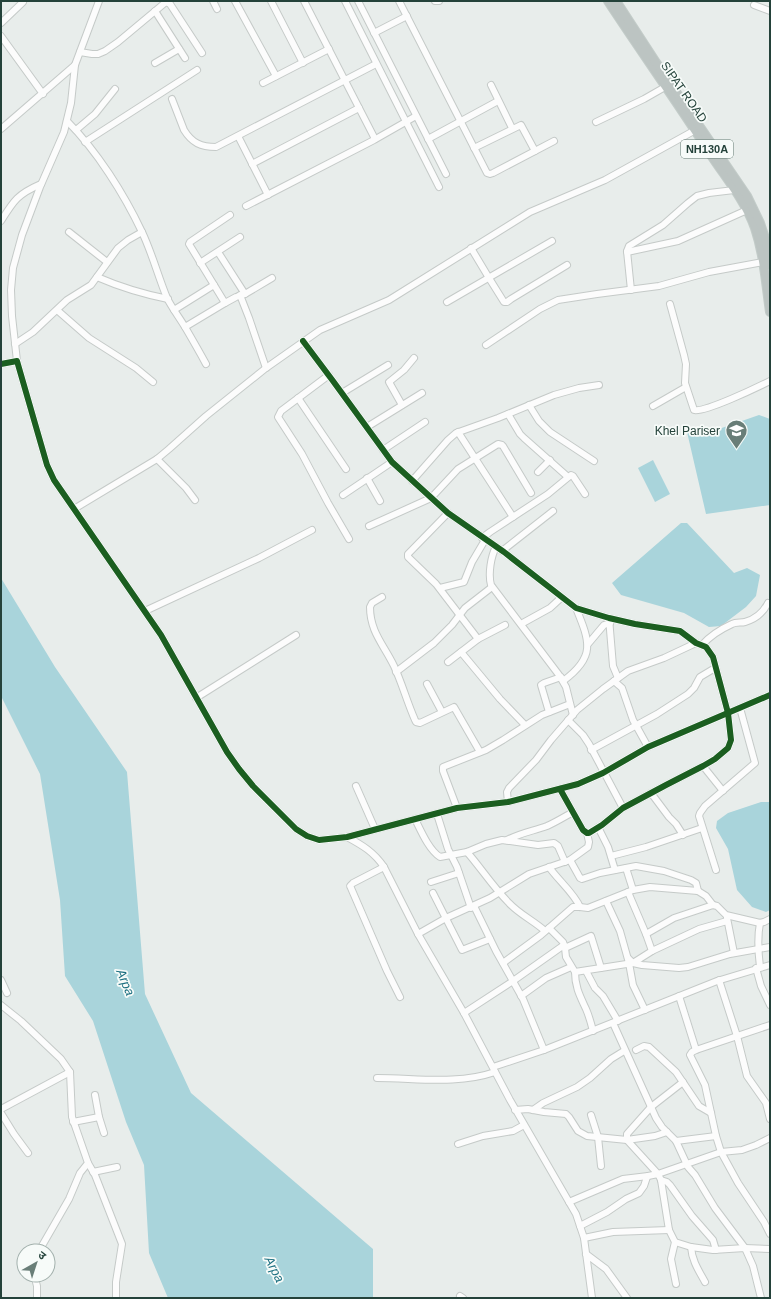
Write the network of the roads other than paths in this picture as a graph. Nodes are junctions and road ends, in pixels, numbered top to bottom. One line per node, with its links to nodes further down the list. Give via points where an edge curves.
1 (99, 1): 24 (street)
2 (213, 1): 15 (street)
3 (235, 1): 32 (street)
4 (271, 1): 28 (street)
5 (304, 1): 23 (street)
6 (345, 1): 29 (street)
7 (358, 1): 20 (street)
8 (399, 1): 18 (street)
9 (435, 1): 10 (street)
10 (439, 1)
11 (608, 1): 36 (highway, SIPAT ROAD / NH130A)
12 (616, 1): 48 (highway, SIPAT ROAD / NH130A)
13 (23, 2): 19 (street)
14 (754, 5): 17 (street)
15 (217, 9)
16 (155, 11): 22 (street); 24 (street, via 105,51 98,54); 25 (street, via 168,2)
17 (770, 11)
18 (407, 16): 20 (street); 44 (street)
19 (1, 23)
20 (374, 33): 42 (street)
21 (1, 36): 38 (street)
22 (179, 48): 26 (street); 27 (street)
23 (329, 50): 28 (street); 33 (street)
24 (80, 52): 30 (street)
25 (202, 53)
26 (185, 58)
27 (156, 63)
28 (303, 63): 32 (street)
29 (376, 64): 33 (street); 45 (street)
30 (75, 65): 38 (street); 43 (street)
31 (197, 70): 55 (street)
32 (276, 76): 34 (street)
33 (345, 81): 41 (street); 51 (street)
34 (263, 83)
35 (491, 85): 40 (street)
36 (666, 87): 46 (street); 48 (highway, SIPAT ROAD / NH130A)
37 (116, 89): 50 (street, via 95,114)
38 (43, 94): 49 (street)
39 (172, 99): 51 (street, via 186,134 197,143 216,147)
40 (498, 101): 44 (street); 47 (street)
41 (359, 108): 52 (street); 60 (street)
42 (416, 116): 45 (street); 53 (street)
43 (67, 121): 50 (street); 62 (street)
44 (460, 121): 53 (street); 56 (street)
45 (406, 122): 52 (street); 59 (street)
46 (596, 122)
47 (512, 128): 56 (street); 57 (street, via 518,125 523,127)
48 (698, 128): 64 (highway, SIPAT ROAD / NH130A); 67 (highway, SIPAT ROAD / NH130A); 75 (street, via 605,180 530,212)
49 (1, 129)
50 (76, 130): 55 (street)
51 (238, 136): 60 (street)
52 (375, 139): 65 (street)
53 (428, 139): 58 (street)
54 (554, 141): 57 (street)
55 (85, 142): 72 (street, via 114,181)
56 (474, 148): 57 (street, via 485,171 490,174)
57 (535, 151)
58 (436, 154): 59 (street); 61 (street)
59 (425, 160): 63 (street)
60 (252, 164): 65 (street)
61 (446, 174)
62 (41, 184): 68 (street, via 21,194); 97 (street, via 13,268 11,290)
63 (439, 187)
64 (734, 190): 67 (highway, SIPAT ROAD / NH130A); 77 (street, via 697,196 658,229 631,244)
65 (268, 194): 66 (street)
66 (246, 206)
67 (748, 208): 77 (street, via 678,241); 80 (highway, SIPAT ROAD / NH130A, via 760,224 766,241)
68 (4, 212): 70 (street)
69 (230, 215): 79 (street, via 190,242 190,247)
70 (1, 221)
71 (69, 232): 78 (street)
72 (142, 232): 78 (street, via 118,248); 88 (street)
73 (240, 237): 76 (street)
74 (552, 241): 84 (street)
75 (471, 248): 84 (street); 96 (street, via 389,300 320,330)
76 (218, 252): 79 (street); 87 (street)
77 (627, 252): 86 (street)
78 (107, 262): 82 (street)
79 (200, 263): 85 (street)
80 (766, 264): 86 (street, via 718,270 673,283); 94 (highway, SIPAT ROAD / NH130A)
81 (567, 265): 84 (street, via 507,302 502,300)
82 (97, 277): 88 (street, via 142,293); 92 (street, via 91,285 67,300)
83 (272, 278): 87 (street)
84 (489, 278): 89 (street)
85 (214, 285): 90 (street); 93 (street)
86 (631, 290): 98 (street, via 553,302)
87 (242, 295): 90 (street); 104 (street)
88 (168, 298): 93 (street)
89 (447, 302)
90 (225, 303): 95 (street)
91 (670, 304): 109 (street, via 686,364)
92 (57, 310): 97 (street); 107 (street, via 89,338)
93 (174, 310): 95 (street)
94 (770, 312)
95 (185, 326): 102 (street)
96 (303, 342): 104 (street); 105 (street)
97 (15, 344): 100 (street)
98 (486, 345)
99 (414, 358): 113 (street, via 389,382)
100 (17, 361): 101 (street); 137 (street, via 47,465)
101 (1, 364)
102 (206, 364)
103 (388, 365): 110 (street)
104 (266, 368): 121 (street)
105 (329, 375): 110 (street); 112 (street)
106 (770, 381): 109 (street, via 696,411 692,408)
107 (153, 382)
108 (599, 385): 114 (street, via 560,393)
109 (686, 387): 115 (street)
110 (342, 393): 118 (street)
111 (422, 394): 113 (street)
112 (298, 398): 126 (street); 143 (street, via 278,416)
113 (402, 405): 118 (street)
114 (529, 405): 116 (street); 124 (street, via 550,432)
115 (653, 406)
116 (508, 414): 119 (street); 123 (street, via 520,434)
117 (425, 422): 120 (street)
118 (367, 427): 120 (street)
119 (458, 432): 122 (street); 130 (street)
120 (383, 450): 125 (street)
121 (157, 458): 135 (street); 137 (street)
122 (475, 459): 131 (street, via 502,444); 134 (street, via 458,469); 140 (street)
123 (550, 460): 127 (street); 128 (street)
124 (594, 461)
125 (392, 462): 129 (street); 130 (street)
126 (346, 469)
127 (538, 472)
128 (568, 477): 132 (street, via 573,476); 140 (street)
129 (367, 478): 133 (street); 136 (street)
130 (412, 481): 134 (street)
131 (531, 493)
132 (585, 494)
133 (343, 495)
134 (431, 498): 139 (street); 141 (street)
135 (195, 500)
136 (380, 501)
137 (74, 509): 152 (street)
138 (553, 511): 145 (street)
139 (448, 513): 144 (street); 147 (street, via 408,555 409,559)
140 (513, 517): 144 (street)
141 (369, 526)
142 (312, 530): 152 (street, via 259,558)
143 (349, 539)
144 (484, 539): 145 (street); 147 (street, via 464,582)
145 (499, 549): 146 (street, via 492,556); 149 (street)
146 (492, 587): 153 (street); 155 (street)
147 (440, 588): 153 (street)
148 (382, 597): 164 (street, via 370,605 371,616 375,634)
149 (562, 597): 151 (street); 155 (street, via 550,608)
150 (768, 603): 160 (street, via 760,616 732,624)
151 (576, 608): 154 (street); 159 (street)
152 (145, 611): 169 (street)
153 (460, 615): 158 (street); 164 (street, via 434,643)
154 (610, 620): 159 (street); 160 (street, via 680,631); 166 (street)
155 (520, 624): 165 (street)
156 (505, 625): 158 (street)
157 (296, 635): 169 (street)
158 (478, 639): 161 (street)
159 (588, 644): 165 (street, via 580,667)
160 (699, 644): 163 (street, via 706,647 713,657); 166 (street, via 637,667)
161 (461, 652): 162 (street); 177 (street)
162 (448, 662)
163 (715, 668): 174 (street); 178 (street, via 700,677 688,694)
164 (396, 672): 172 (street, via 416,722 420,723)
165 (562, 679): 170 (street); 173 (street, via 541,685)
166 (616, 679): 175 (street); 178 (street, via 624,691)
167 (427, 684): 172 (street)
168 (770, 695): 171 (street)
169 (196, 698): 199 (street, via 239,769 296,829 318,840)
170 (570, 704): 173 (street); 175 (street)
171 (740, 708): 174 (street); 186 (street, via 755,763)
172 (442, 712): 181 (street, via 454,708)
173 (549, 712): 177 (street)
174 (728, 713): 179 (street); 182 (street, via 730,743 723,752)
175 (573, 715): 176 (street)
176 (568, 720): 180 (street, via 583,735); 188 (street, via 536,760 509,788)
177 (525, 725): 181 (street)
178 (636, 726): 179 (street); 180 (street)
179 (648, 747): 183 (street)
180 (592, 750): 183 (street)
181 (480, 752): 189 (street, via 443,767)
182 (703, 766): 186 (street); 187 (street)
183 (603, 773): 185 (street); 190 (street)
184 (356, 786): 196 (street)
185 (560, 789): 188 (street); 191 (street)
186 (723, 791): 195 (street, via 702,809 699,816)
187 (651, 792): 190 (street); 198 (street)
188 (508, 802): 189 (street)
189 (457, 808): 192 (street)
190 (623, 808): 194 (street)
191 (573, 812): 197 (street); 200 (street)
192 (437, 814): 193 (street); 202 (street)
193 (415, 819): 196 (street); 202 (street, via 435,853 440,857)
194 (598, 827): 197 (street); 203 (street)
195 (702, 828): 198 (street); 209 (street)
196 (375, 829): 199 (street)
197 (587, 833): 204 (street, via 588,847)
198 (682, 835): 203 (street)
199 (347, 837): 205 (street, via 372,852)
200 (507, 840): 201 (street, via 496,841); 204 (street, via 538,845 554,843)
201 (467, 852): 202 (street); 215 (street)
202 (452, 855): 210 (street)
203 (611, 856): 208 (street)
204 (568, 861): 206 (street); 208 (street, via 582,879)
205 (384, 867): 225 (street); 246 (street, via 350,886)
206 (549, 867): 215 (street, via 529,874); 219 (street)
207 (626, 868): 208 (street); 212 (street); 213 (street, via 642,866 664,871 694,882)
208 (615, 870)
209 (716, 870)
210 (459, 873): 211 (street); 218 (street)
211 (431, 882)
212 (630, 891): 213 (street, via 650,887); 216 (street); 226 (street)
213 (698, 891): 217 (street)
214 (433, 893): 220 (street)
215 (500, 893): 218 (street); 224 (street, via 517,910)
216 (606, 901): 219 (street, via 588,908); 233 (street)
217 (713, 905): 221 (street); 226 (street, via 674,918)
218 (472, 907): 220 (street); 227 (street)
219 (580, 907): 224 (street, via 573,907)
220 (446, 918): 225 (street); 227 (street, via 462,950)
221 (727, 918): 223 (street); 231 (street); 232 (street)
222 (770, 919): 223 (street)
223 (760, 923): 230 (street, via 757,935)
224 (547, 930): 228 (street, via 560,939); 234 (street)
225 (418, 934): 250 (street)
226 (646, 934): 231 (street)
227 (490, 939): 234 (street)
228 (564, 947): 237 (street, via 591,936); 238 (street); 242 (street)
229 (770, 947): 230 (street)
230 (758, 949): 232 (street); 236 (street)
231 (652, 951): 233 (street)
232 (734, 953): 233 (street, via 679,968 648,966)
233 (630, 961): 237 (street); 249 (street, via 634,985)
234 (503, 963): 242 (street)
235 (770, 965): 236 (street)
236 (758, 967): 241 (street); 248 (street, via 761,986)
237 (601, 968): 239 (street)
238 (573, 970): 239 (street); 244 (street, via 546,978); 253 (street, via 578,993)
239 (586, 971): 251 (street, via 594,988 603,996)
240 (1, 980): 243 (street)
241 (719, 980): 245 (street); 254 (street)
242 (513, 981): 244 (street); 250 (street)
243 (7, 993)
244 (521, 996): 255 (street)
245 (679, 996): 249 (street); 257 (street)
246 (400, 997)
247 (1, 1005): 260 (street, via 61,1059)
248 (770, 1005)
249 (645, 1010): 251 (street)
250 (464, 1013): 259 (street)
251 (615, 1022): 253 (street); 258 (street)
252 (770, 1025): 254 (street)
253 (593, 1031): 255 (street)
254 (737, 1036): 257 (street); 272 (street, via 747,1076 766,1103)
255 (544, 1050): 259 (street)
256 (636, 1050): 262 (street, via 644,1046 649,1047)
257 (696, 1050): 269 (street, via 690,1053 706,1085)
258 (624, 1051): 264 (street); 267 (street, via 577,1087)
259 (494, 1070): 261 (street, via 480,1077 462,1080); 266 (street)
260 (70, 1072): 265 (street); 273 (street)
261 (377, 1078)
262 (683, 1082): 264 (street); 269 (street, via 699,1106)
263 (95, 1095): 271 (street)
264 (650, 1107): 275 (street); 280 (street, via 627,1134)
265 (1, 1109)
266 (515, 1110): 267 (street); 274 (street)
267 (533, 1110): 278 (street, via 567,1115 581,1133)
268 (1, 1113): 284 (street)
269 (711, 1113): 277 (street)
270 (591, 1115): 278 (street)
271 (99, 1117): 273 (street); 276 (street)
272 (770, 1119)
273 (73, 1122): 285 (street)
274 (524, 1125): 282 (street, via 513,1131); 292 (street)
275 (667, 1132): 280 (street); 281 (street)
276 (104, 1133)
277 (716, 1136): 281 (street); 283 (street)
278 (598, 1137): 280 (street); 287 (street)
279 (770, 1138): 283 (street, via 742,1150)
280 (627, 1140): 291 (street)
281 (676, 1141): 286 (street)
282 (458, 1144)
283 (721, 1152): 286 (street); 295 (street)
284 (28, 1153)
285 (88, 1163): 289 (street); 298 (street, via 80,1173 69,1200)
286 (686, 1164): 291 (street); 300 (street)
287 (601, 1166)
288 (117, 1167): 289 (street)
289 (93, 1172): 308 (street, via 122,1244)
290 (648, 1176): 291 (street); 292 (street, via 623,1179); 293 (street, via 644,1188 639,1193)
291 (659, 1177): 294 (street); 302 (street, via 670,1185 713,1240)
292 (569, 1202): 293 (street)
293 (580, 1226): 296 (street)
294 (669, 1230): 296 (street, via 613,1232); 297 (street)
295 (770, 1234)
296 (584, 1238): 303 (street)
297 (675, 1242): 299 (street); 306 (street, via 671,1259)
298 (44, 1243)
299 (691, 1247): 302 (street); 304 (street, via 691,1256)
300 (744, 1248): 301 (street); 302 (street); 311 (street, via 753,1266)
301 (770, 1249)
302 (716, 1250)
303 (586, 1254): 309 (street); 310 (street, via 606,1269)
304 (705, 1282)
305 (36, 1283): 307 (street)
306 (676, 1284)
307 (37, 1298)
308 (116, 1298)
309 (592, 1298)
310 (627, 1298)
311 (761, 1298)

